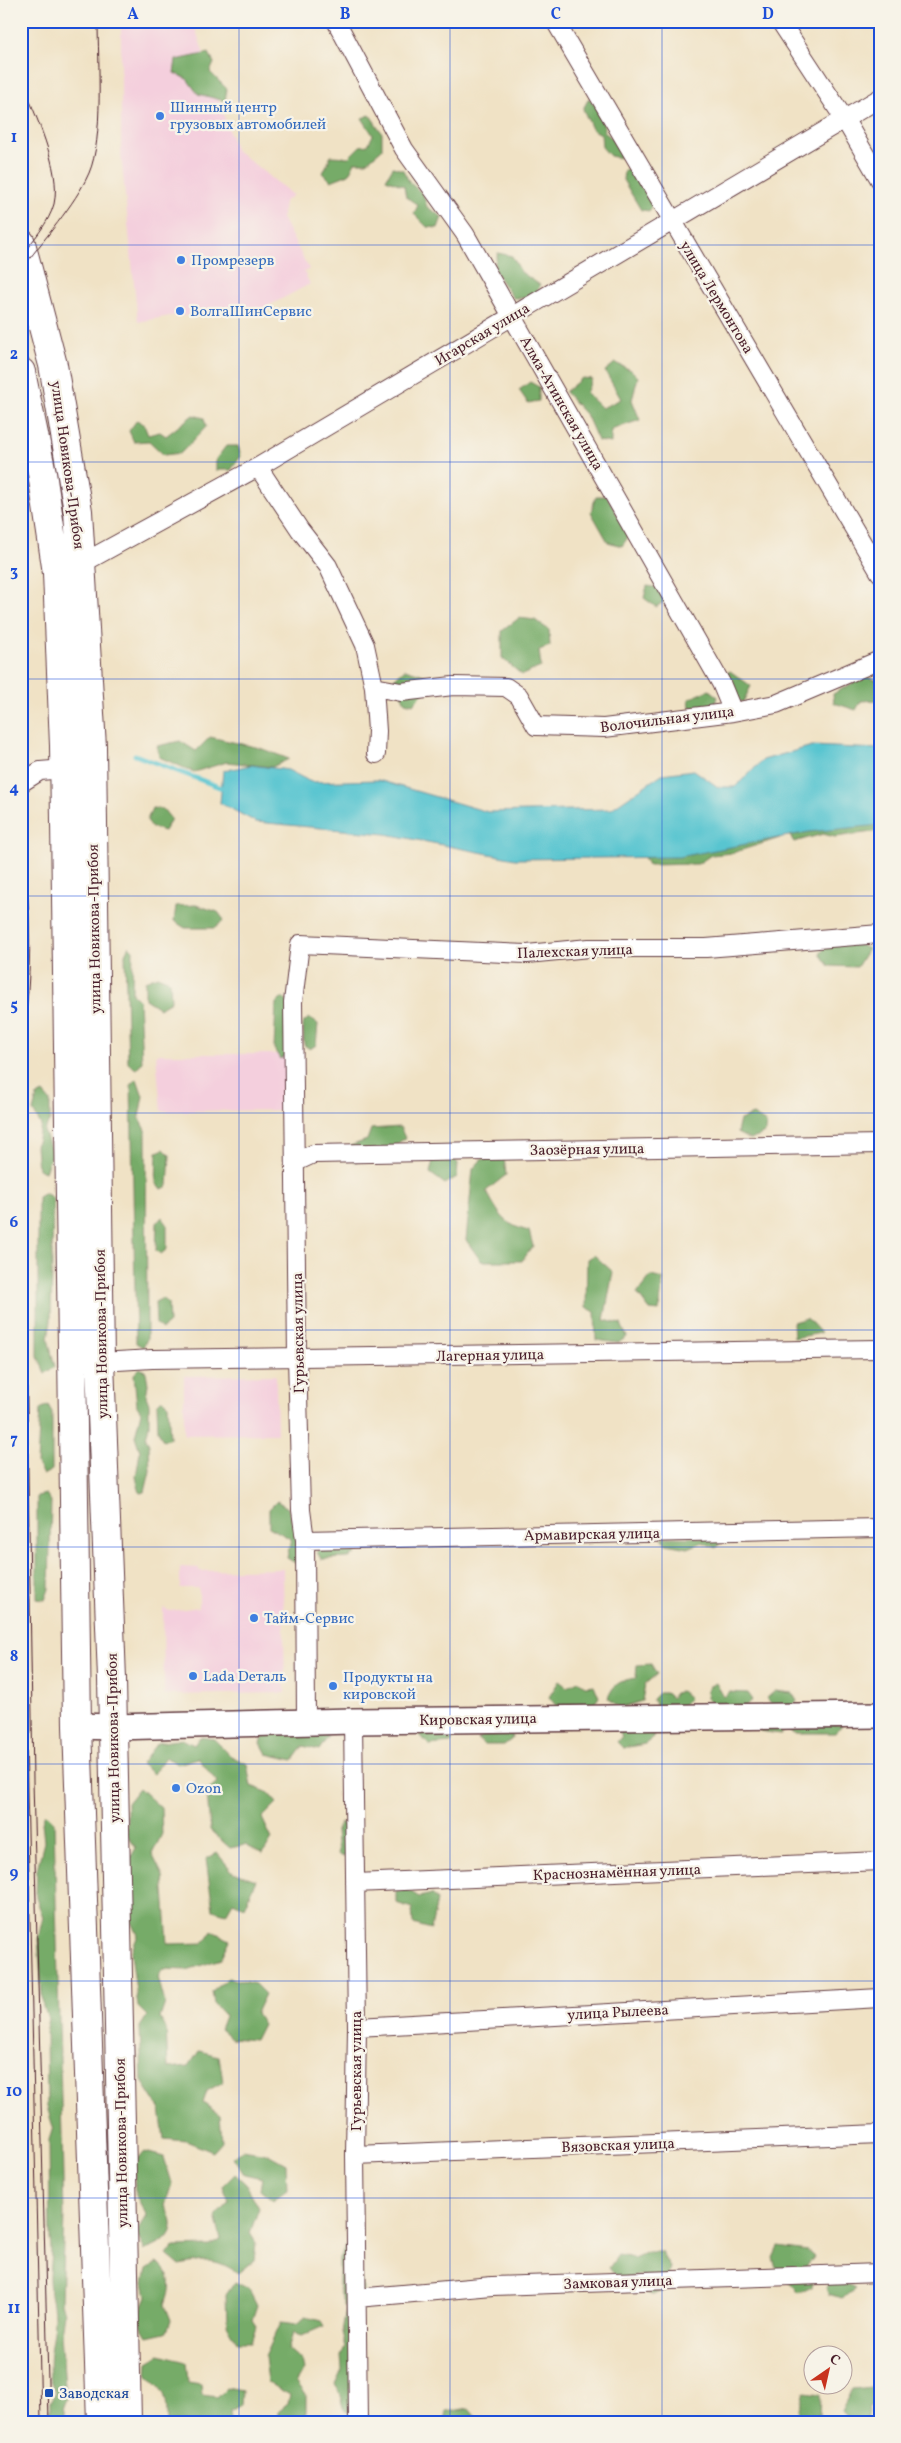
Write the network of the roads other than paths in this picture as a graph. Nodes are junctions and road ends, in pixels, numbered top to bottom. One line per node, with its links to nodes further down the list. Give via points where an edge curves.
1 (336, 21): 9 (street, Алма-Атинская улица, via 404,150 465,234)
2 (555, 21): 7 (street, улица Лермонтова)
3 (780, 21): 5 (street)
4 (880, 98): 5 (street, Игарская улица)
5 (844, 120): 6 (street); 7 (street, Игарская улица)
6 (880, 180)
7 (672, 220): 9 (street, Игарская улица); 13 (street, улица Лермонтова)
8 (23, 247): 12 (main road, улица Новикова-Прибоя, via 53,365 68,443)
9 (512, 316): 11 (street, Игарская улица); 16 (street, Алма-Атинская улица, via 721,683)
10 (21, 372): 18 (main road, улица Новикова-Прибоя, via 42,472 56,573)
11 (258, 467): 12 (street, Игарская улица); 15 (street, via 328,566 365,645)
12 (82, 564): 26 (main road, улица Новикова-Прибоя, via 92,756)
13 (880, 573)
14 (880, 660): 16 (street, Волочильная улица, via 776,704)
15 (374, 687): 16 (street, Волочильная улица, via 401,692 454,686 506,687 519,696 536,726 604,728); 17 (street)
16 (733, 712)
17 (376, 754)
18 (64, 769): 19 (street, via 40,771); 32 (main road, улица Новикова-Прибоя)
19 (21, 783)
20 (880, 934): 21 (street, Палехская улица, via 706,948 589,948 527,954)
21 (300, 944): 23 (street, Гурьевская улица, via 293,1002)
22 (880, 1144): 23 (street, Заозёрная улица, via 313,1154)
23 (296, 1162): 25 (street, Гурьевская улица)
24 (880, 1350): 25 (street, Лагерная улица)
25 (297, 1357): 26 (street, Лагерная улица); 28 (street, Гурьевская улица, via 301,1510)
26 (100, 1362): 33 (main road, улица Новикова-Прибоя)
27 (880, 1528): 28 (street, Армавирская улица)
28 (305, 1540): 31 (street, Гурьевская улица)
29 (880, 1715): 30 (street, Кировская улица)
30 (353, 1721): 31 (street, Кировская улица); 35 (street, Гурьевская улица)
31 (306, 1722): 33 (street, Кировская улица)
32 (77, 1726): 33 (street, Кировская улица); 42 (main road, улица Новикова-Прибоя)
33 (113, 1727): 43 (main road, улица Новикова-Прибоя)
34 (880, 1861): 35 (street, Краснознамённая улица)
35 (355, 1883): 37 (street, Гурьевская улица)
36 (880, 1998): 37 (street, улица Рылеева)
37 (357, 2027): 39 (street, Гурьевская улица)
38 (880, 2134): 39 (street, Вязовская улица)
39 (355, 2155): 41 (street, Гурьевская улица)
40 (880, 2273): 41 (street, Замковая улица, via 492,2286)
41 (357, 2298): 44 (street, Гурьевская улица)
42 (101, 2422)
43 (127, 2422)
44 (358, 2422)

